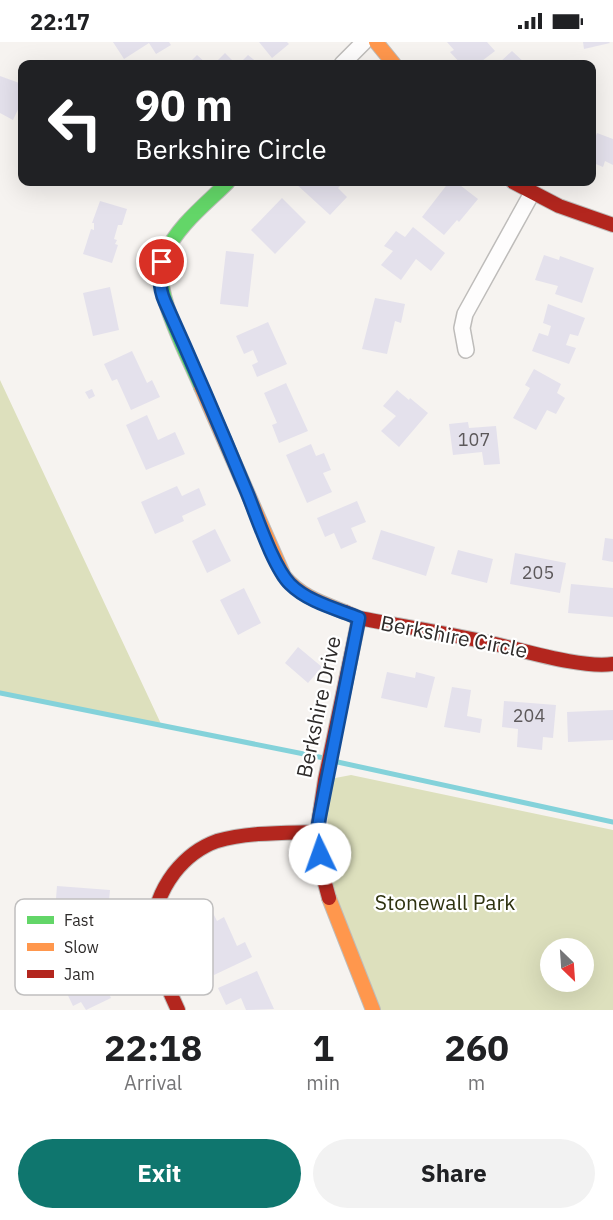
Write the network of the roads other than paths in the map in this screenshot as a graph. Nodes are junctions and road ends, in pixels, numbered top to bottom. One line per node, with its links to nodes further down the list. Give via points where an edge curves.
1 (364, 42): 3 (street)
2 (376, 42): 4 (street)
3 (346, 60)
4 (391, 60)
5 (224, 186): 10 (street, Berkshire Circle, via 173,240 160,271 165,302 284,576 305,596)
6 (520, 186): 7 (street)
7 (531, 193): 8 (street); 9 (street, via 465,314)
8 (613, 225)
9 (465, 350)
10 (359, 618): 11 (street, Berkshire Circle, via 576,662); 12 (street, Berkshire Drive)
11 (613, 664)
12 (317, 832): 13 (street, via 266,833 201,847 170,877); 16 (street, Berkshire Drive, via 333,910)
13 (159, 899)
14 (171, 995): 15 (street)
15 (177, 1010)
16 (373, 1010)

